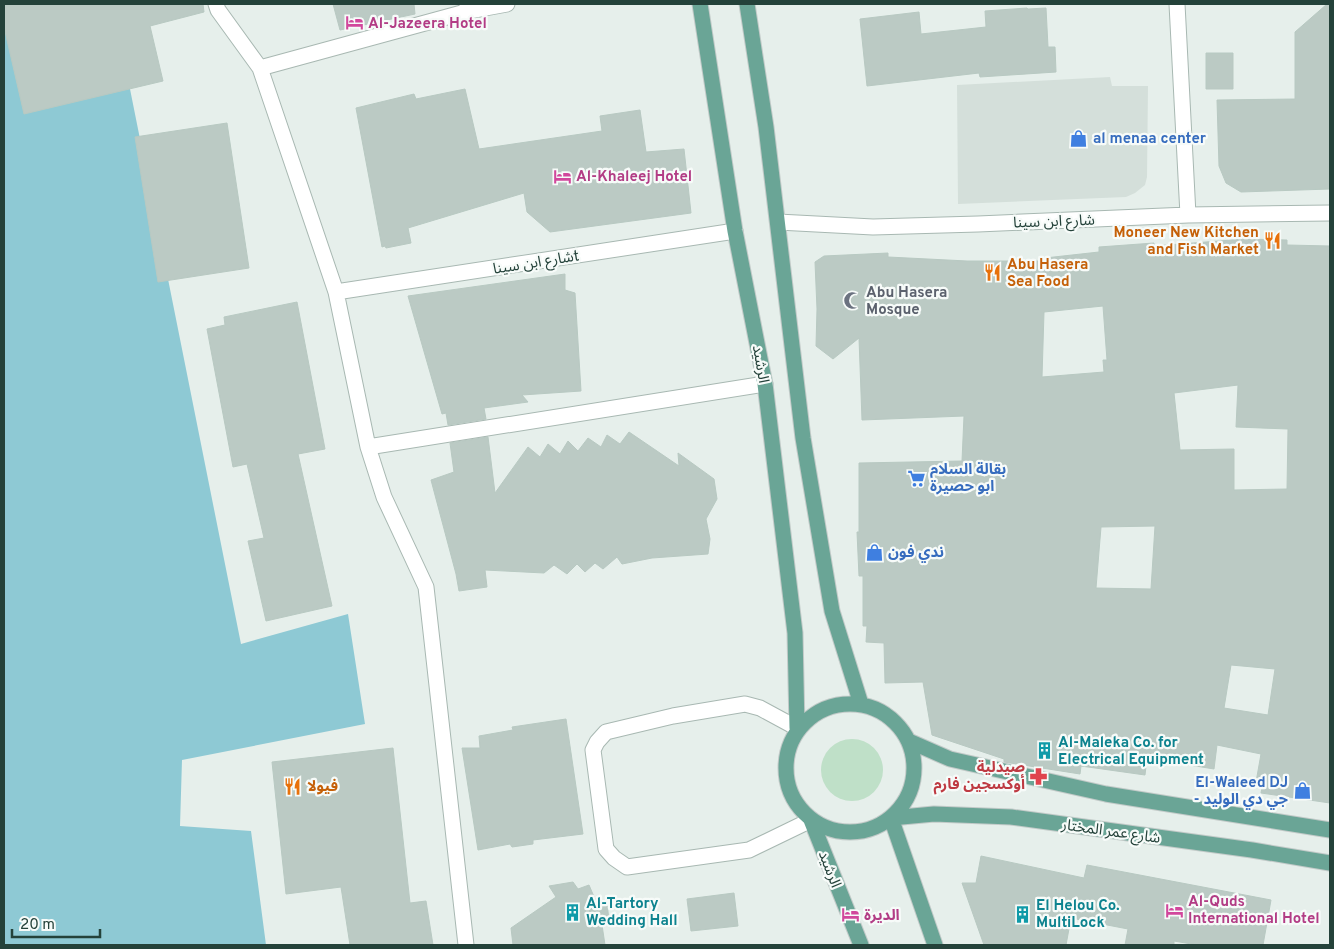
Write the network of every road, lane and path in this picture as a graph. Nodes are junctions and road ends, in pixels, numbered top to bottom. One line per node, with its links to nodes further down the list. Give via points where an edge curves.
1 (216, 4): 7 (street)
2 (507, 4): 6 (street)
3 (700, 4): 11 (main road, الرشيد)
4 (746, 4): 10 (main road)
5 (1177, 4): 9 (street)
6 (468, 7): 7 (street)
7 (260, 68): 12 (street)
8 (1330, 212): 9 (street, شارع ابن سينا)
9 (1188, 215): 10 (street, شارع ابن سينا, via 873,227)
10 (778, 222): 15 (main road, via 804,438 832,611)
11 (735, 231): 12 (street, شارع ابن سيناt); 13 (main road, الرشيد)
12 (336, 292): 14 (street)
13 (765, 384): 14 (street); 16 (main road, الرشيد, via 795,633)
14 (368, 447): 22 (street, via 384,497 426,587)
15 (861, 704): 16 (main road, via 840,704 819,711); 17 (main road, via 881,711 898,724)
16 (798, 728): 19 (main road, via 786,764 788,785 797,804); 19 (street, via 760,708 745,704 606,732 593,750 606,849 627,866 749,850)
17 (910, 741): 18 (main road, via 915,762 913,783 905,802); 20 (main road, via 950,759 1106,794)
18 (891, 818): 19 (main road, via 872,829 852,833 830,830); 21 (main road, شارع عمر المختار, via 934,814 1011,817); 24 (main road)
19 (811, 820): 23 (main road, الرشيد)
20 (1330, 830)
21 (1330, 863)
22 (466, 945)
23 (860, 945)
24 (935, 945)

